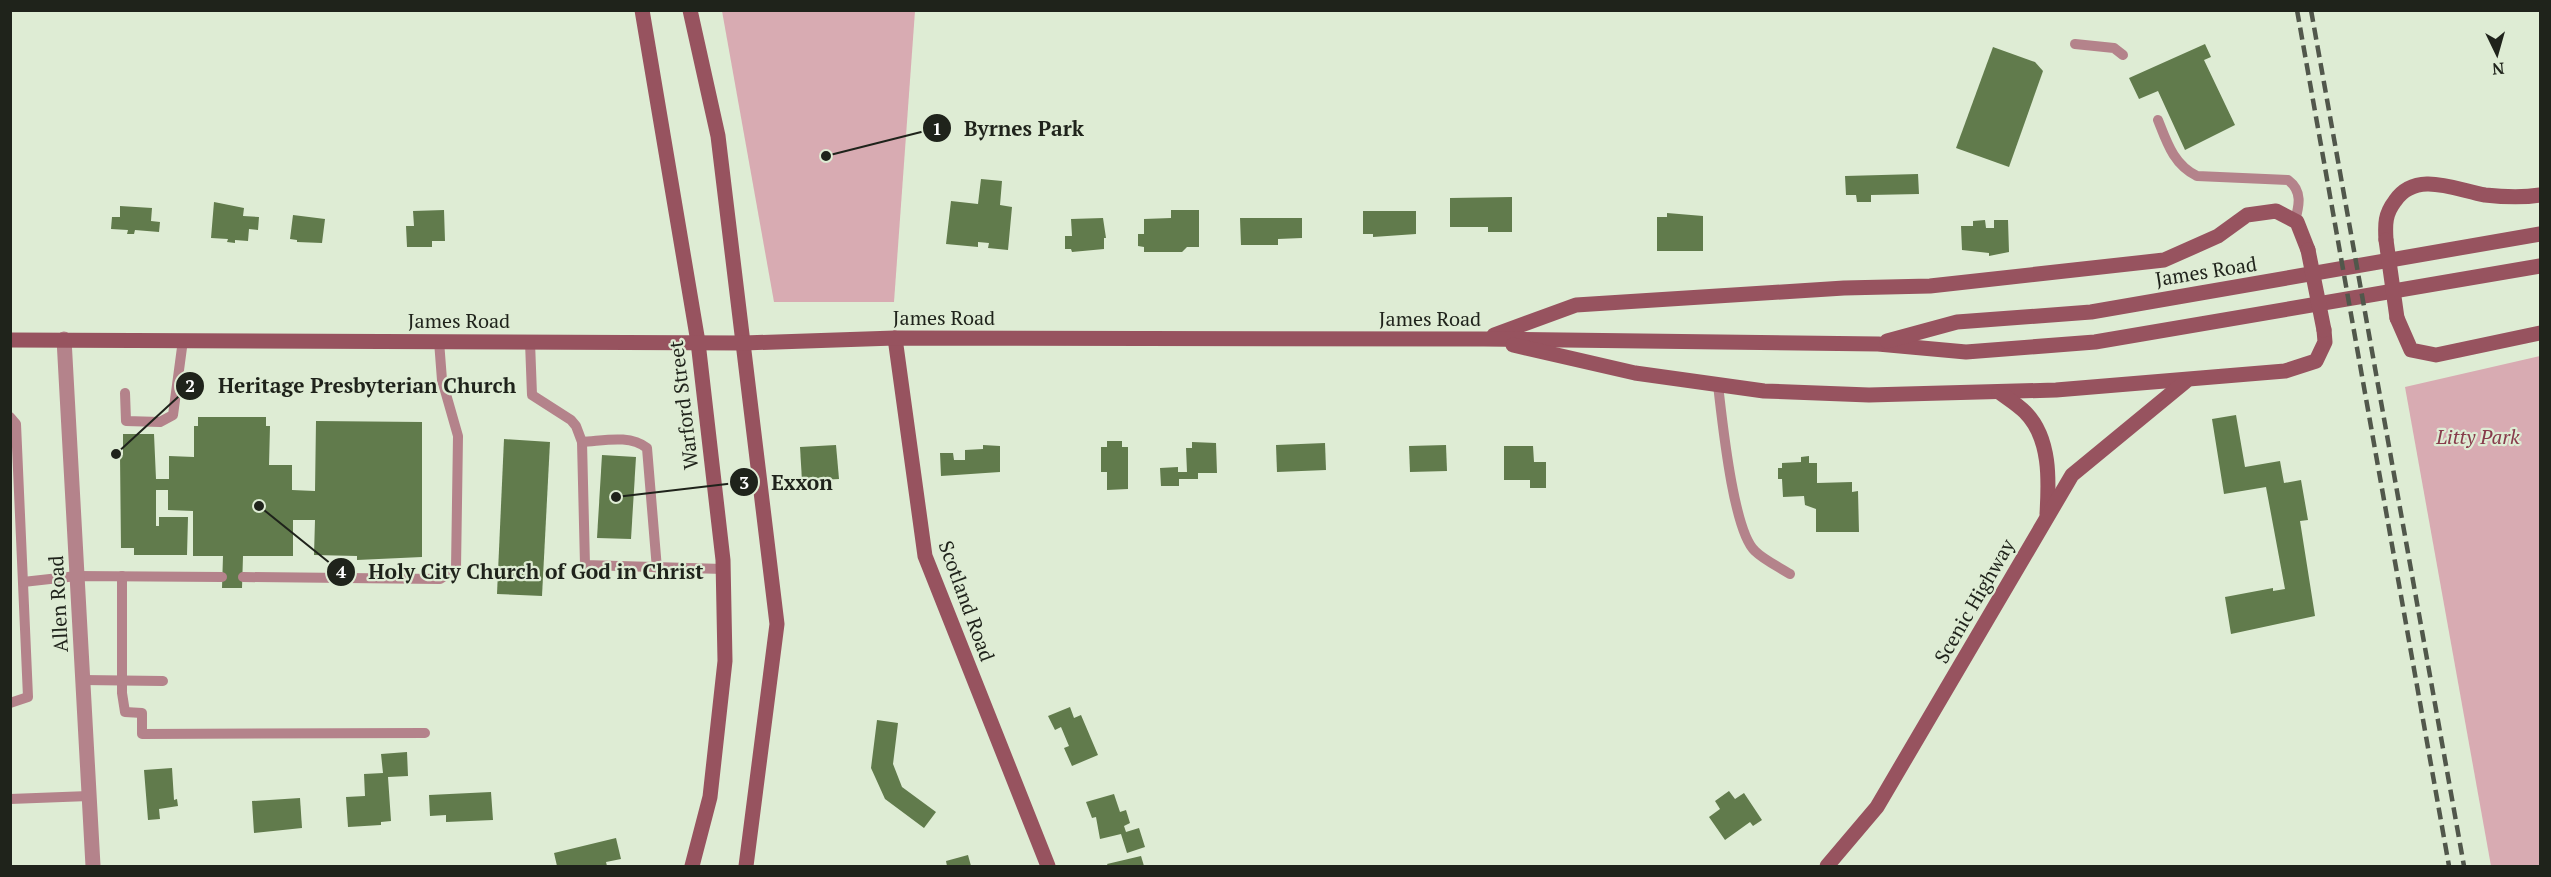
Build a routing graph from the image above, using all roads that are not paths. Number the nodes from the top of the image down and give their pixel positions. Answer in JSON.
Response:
{"nodes":[{"id":1,"x":642,"y":10,"type":"edge"},
{"id":2,"x":690,"y":10,"type":"edge"},
{"id":3,"x":2075,"y":44,"type":"dead end"},
{"id":4,"x":2123,"y":55,"type":"dead end"},
{"id":5,"x":2158,"y":120,"type":"dead end"},
{"id":6,"x":2541,"y":195,"type":"edge"},
{"id":7,"x":2295,"y":221,"type":"junction"},
{"id":8,"x":2541,"y":234,"type":"edge"},
{"id":9,"x":2541,"y":266,"type":"edge"},
{"id":10,"x":2541,"y":333,"type":"edge"},
{"id":11,"x":895,"y":338,"type":"junction"},
{"id":12,"x":64,"y":339,"type":"junction"},
{"id":13,"x":1484,"y":339,"type":"junction"},
{"id":14,"x":10,"y":340,"type":"edge"},
{"id":15,"x":183,"y":340,"type":"junction"},
{"id":16,"x":439,"y":341,"type":"junction"},
{"id":17,"x":530,"y":342,"type":"junction"},
{"id":18,"x":698,"y":342,"type":"junction"},
{"id":19,"x":744,"y":343,"type":"junction"},
{"id":20,"x":1878,"y":344,"type":"junction"},
{"id":21,"x":2185,"y":382,"type":"junction"},
{"id":22,"x":1718,"y":385,"type":"junction"},
{"id":23,"x":1999,"y":392,"type":"junction"},
{"id":24,"x":125,"y":393,"type":"dead end"},
{"id":25,"x":10,"y":417,"type":"edge"},
{"id":26,"x":582,"y":442,"type":"junction"},
{"id":27,"x":2047,"y":517,"type":"junction"},
{"id":28,"x":657,"y":568,"type":"junction"},
{"id":29,"x":723,"y":569,"type":"junction"},
{"id":30,"x":1790,"y":574,"type":"dead end"},
{"id":31,"x":77,"y":576,"type":"junction"},
{"id":32,"x":122,"y":576,"type":"junction"},
{"id":33,"x":222,"y":577,"type":"dead end"},
{"id":34,"x":243,"y":577,"type":"dead end"},
{"id":35,"x":23,"y":582,"type":"junction"},
{"id":36,"x":83,"y":680,"type":"junction"},
{"id":37,"x":122,"y":680,"type":"junction"},
{"id":38,"x":163,"y":681,"type":"dead end"},
{"id":39,"x":10,"y":703,"type":"edge"},
{"id":40,"x":424,"y":733,"type":"dead end"},
{"id":41,"x":89,"y":796,"type":"junction"},
{"id":42,"x":10,"y":799,"type":"edge"},
{"id":43,"x":93,"y":867,"type":"edge"},
{"id":44,"x":692,"y":867,"type":"edge"},
{"id":45,"x":746,"y":867,"type":"edge"},
{"id":46,"x":1048,"y":867,"type":"edge"},
{"id":47,"x":1827,"y":867,"type":"edge"}],
"edges":[{"from":1,"to":18,"type":"main road","name":"Warford Street"},
{"from":2,"to":19,"type":"main road"},
{"from":3,"to":4,"type":"lane"},
{"from":5,"to":7,"type":"lane"},
{"from":6,"to":10,"type":"main road","bridge":true},
{"from":7,"to":13,"type":"main road"},
{"from":7,"to":21,"type":"main road","bridge":true},
{"from":8,"to":20,"type":"main road","name":"James Road"},
{"from":9,"to":20,"type":"main road","name":"James Road"},
{"from":11,"to":13,"type":"main road","name":"James Road"},
{"from":11,"to":19,"type":"main road","name":"James Road"},
{"from":11,"to":46,"type":"main road","name":"Scotland Road"},
{"from":12,"to":14,"type":"main road","name":"James Road"},
{"from":12,"to":15,"type":"main road","name":"James Road"},
{"from":12,"to":31,"type":"street","name":"Allen Road"},
{"from":13,"to":20,"type":"main road","name":"James Road"},
{"from":13,"to":22,"type":"main road"},
{"from":15,"to":16,"type":"main road","name":"James Road"},
{"from":15,"to":24,"type":"lane"},
{"from":16,"to":17,"type":"main road","name":"James Road"},
{"from":16,"to":34,"type":"lane"},
{"from":17,"to":18,"type":"main road","name":"James Road"},
{"from":17,"to":26,"type":"lane"},
{"from":18,"to":19,"type":"main road","name":"James Road"},
{"from":18,"to":29,"type":"main road","name":"Warford Street"},
{"from":19,"to":45,"type":"main road"},
{"from":21,"to":23,"type":"main road"},
{"from":21,"to":27,"type":"main road","name":"Scenic Highway"},
{"from":22,"to":23,"type":"main road"},
{"from":22,"to":30,"type":"lane"},
{"from":23,"to":27,"type":"main road"},
{"from":25,"to":35,"type":"lane"},
{"from":26,"to":28,"type":"lane"},
{"from":26,"to":28,"type":"lane"},
{"from":27,"to":47,"type":"main road","name":"Scenic Highway"},
{"from":28,"to":29,"type":"lane"},
{"from":29,"to":44,"type":"main road","name":"Warford Street"},
{"from":31,"to":32,"type":"lane"},
{"from":31,"to":35,"type":"lane"},
{"from":31,"to":36,"type":"street","name":"Allen Road"},
{"from":32,"to":33,"type":"lane"},
{"from":32,"to":37,"type":"lane"},
{"from":35,"to":39,"type":"lane"},
{"from":36,"to":37,"type":"lane"},
{"from":36,"to":41,"type":"street","name":"Allen Road"},
{"from":37,"to":38,"type":"lane"},
{"from":37,"to":40,"type":"lane"},
{"from":41,"to":42,"type":"lane"},
{"from":41,"to":43,"type":"street","name":"Allen Road"}]}
